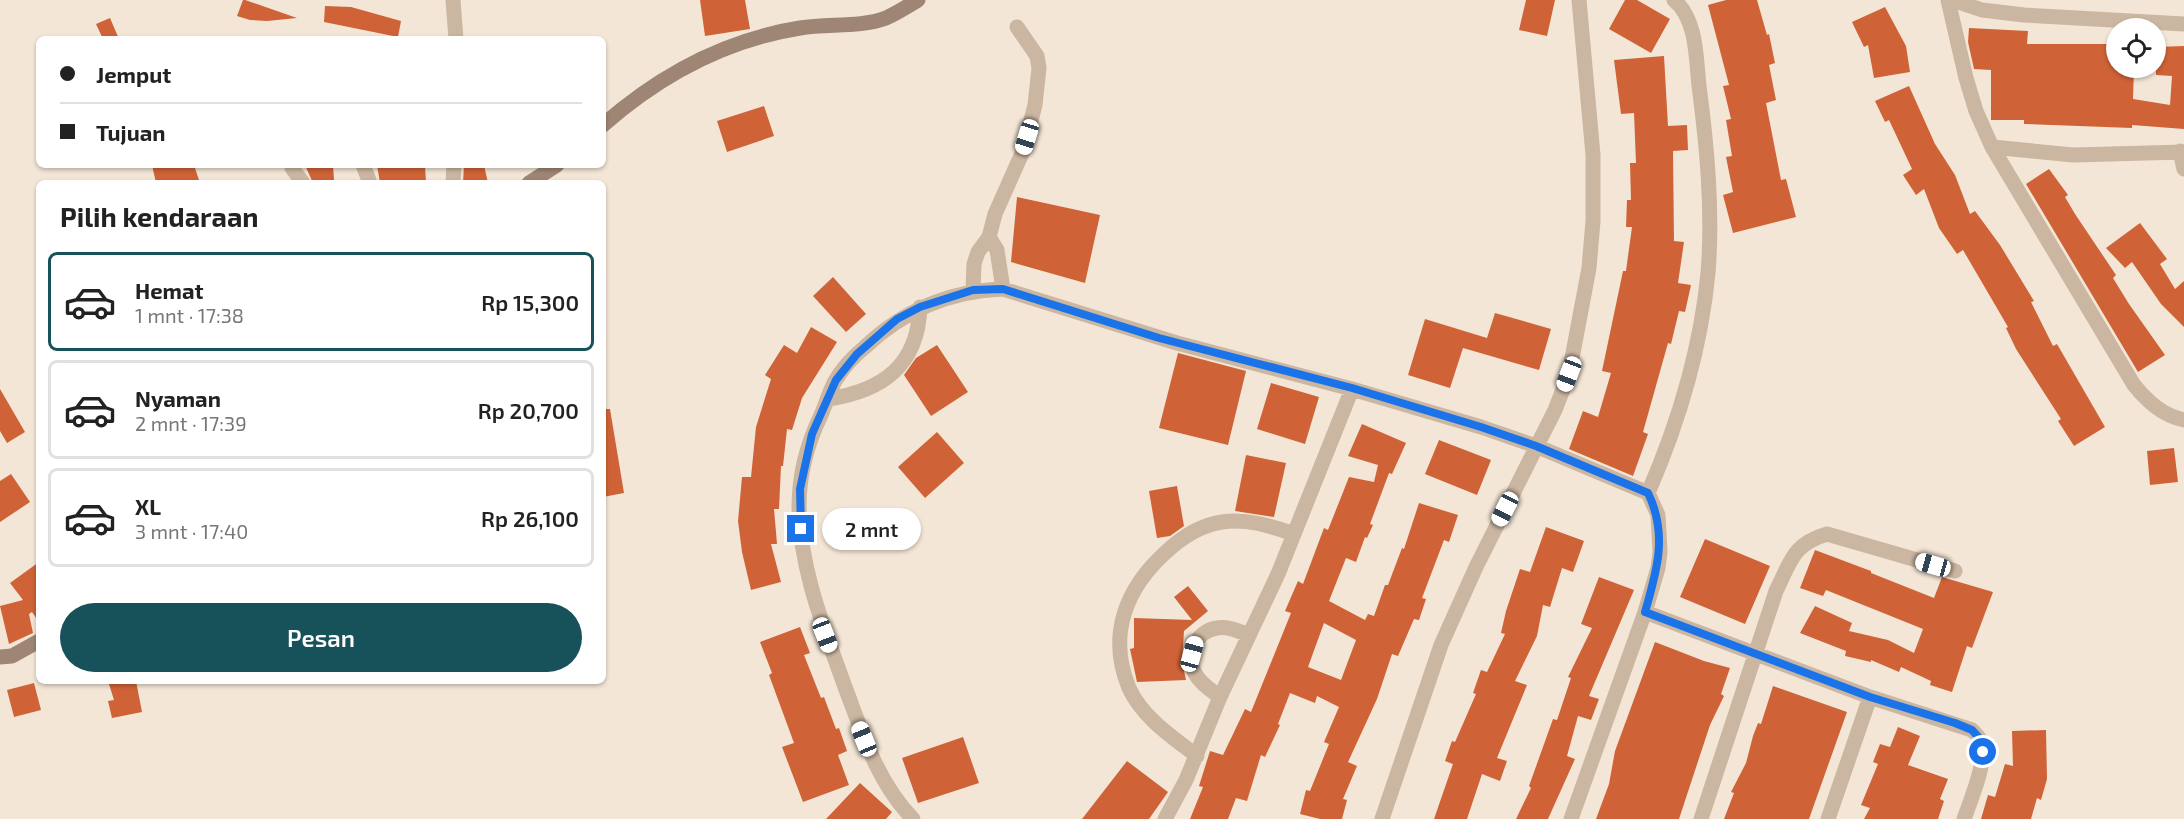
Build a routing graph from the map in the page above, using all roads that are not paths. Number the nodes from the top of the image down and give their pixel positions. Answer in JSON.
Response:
{"nodes":[{"id":1,"x":453,"y":0,"type":"edge"},
{"id":2,"x":918,"y":0,"type":"edge"},
{"id":3,"x":1579,"y":0,"type":"edge"},
{"id":4,"x":1674,"y":0,"type":"edge"},
{"id":5,"x":1950,"y":0,"type":"edge"},
{"id":6,"x":2184,"y":24,"type":"edge"},
{"id":7,"x":1017,"y":27,"type":"dead end"},
{"id":8,"x":456,"y":36,"type":"edge"},
{"id":9,"x":606,"y":122,"type":"edge"},
{"id":10,"x":1992,"y":147,"type":"junction"},
{"id":11,"x":2182,"y":152,"type":"edge"},
{"id":12,"x":292,"y":168,"type":"dead end"},
{"id":13,"x":552,"y":168,"type":"edge"},
{"id":14,"x":2184,"y":169,"type":"edge"},
{"id":15,"x":301,"y":180,"type":"edge"},
{"id":16,"x":534,"y":180,"type":"edge"},
{"id":17,"x":989,"y":237,"type":"junction"},
{"id":18,"x":1003,"y":289,"type":"junction"},
{"id":19,"x":973,"y":290,"type":"junction"},
{"id":20,"x":920,"y":307,"type":"junction"},
{"id":21,"x":1352,"y":388,"type":"junction"},
{"id":22,"x":828,"y":399,"type":"junction"},
{"id":23,"x":2184,"y":420,"type":"edge"},
{"id":24,"x":1536,"y":446,"type":"junction"},
{"id":25,"x":1648,"y":493,"type":"junction"},
{"id":26,"x":1294,"y":534,"type":"junction"},
{"id":27,"x":1954,"y":571,"type":"dead end"},
{"id":28,"x":1645,"y":612,"type":"junction"},
{"id":29,"x":1249,"y":635,"type":"junction"},
{"id":30,"x":36,"y":643,"type":"edge"},
{"id":31,"x":1756,"y":653,"type":"junction"},
{"id":32,"x":0,"y":657,"type":"edge"},
{"id":33,"x":1220,"y":697,"type":"junction"},
{"id":34,"x":1870,"y":697,"type":"junction"},
{"id":35,"x":1197,"y":756,"type":"junction"},
{"id":36,"x":913,"y":819,"type":"edge"},
{"id":37,"x":1165,"y":819,"type":"edge"},
{"id":38,"x":1382,"y":819,"type":"edge"},
{"id":39,"x":1571,"y":819,"type":"edge"},
{"id":40,"x":1701,"y":819,"type":"edge"},
{"id":41,"x":1828,"y":819,"type":"edge"},
{"id":42,"x":1964,"y":819,"type":"edge"}],
"edges":[{"from":1,"to":8,"type":"street"},
{"from":2,"to":9,"type":"main road"},
{"from":3,"to":24,"type":"street"},
{"from":4,"to":25,"type":"street"},
{"from":5,"to":6,"type":"street"},
{"from":5,"to":10,"type":"street"},
{"from":7,"to":17,"type":"street"},
{"from":10,"to":11,"type":"street"},
{"from":10,"to":23,"type":"street"},
{"from":11,"to":14,"type":"street"},
{"from":12,"to":15,"type":"street"},
{"from":13,"to":16,"type":"main road"},
{"from":17,"to":18,"type":"street"},
{"from":17,"to":19,"type":"street"},
{"from":18,"to":19,"type":"street"},
{"from":18,"to":21,"type":"street"},
{"from":19,"to":20,"type":"street"},
{"from":20,"to":22,"type":"street"},
{"from":20,"to":22,"type":"street"},
{"from":21,"to":24,"type":"street"},
{"from":21,"to":26,"type":"street"},
{"from":22,"to":36,"type":"street"},
{"from":24,"to":25,"type":"street"},
{"from":24,"to":38,"type":"street"},
{"from":25,"to":28,"type":"street"},
{"from":26,"to":29,"type":"street"},
{"from":26,"to":35,"type":"street"},
{"from":27,"to":31,"type":"street"},
{"from":28,"to":31,"type":"street"},
{"from":28,"to":39,"type":"street"},
{"from":29,"to":33,"type":"street"},
{"from":29,"to":33,"type":"street"},
{"from":30,"to":32,"type":"main road"},
{"from":31,"to":34,"type":"street"},
{"from":31,"to":40,"type":"street"},
{"from":33,"to":35,"type":"street"},
{"from":34,"to":41,"type":"street"},
{"from":34,"to":42,"type":"street"},
{"from":35,"to":37,"type":"street"}]}
